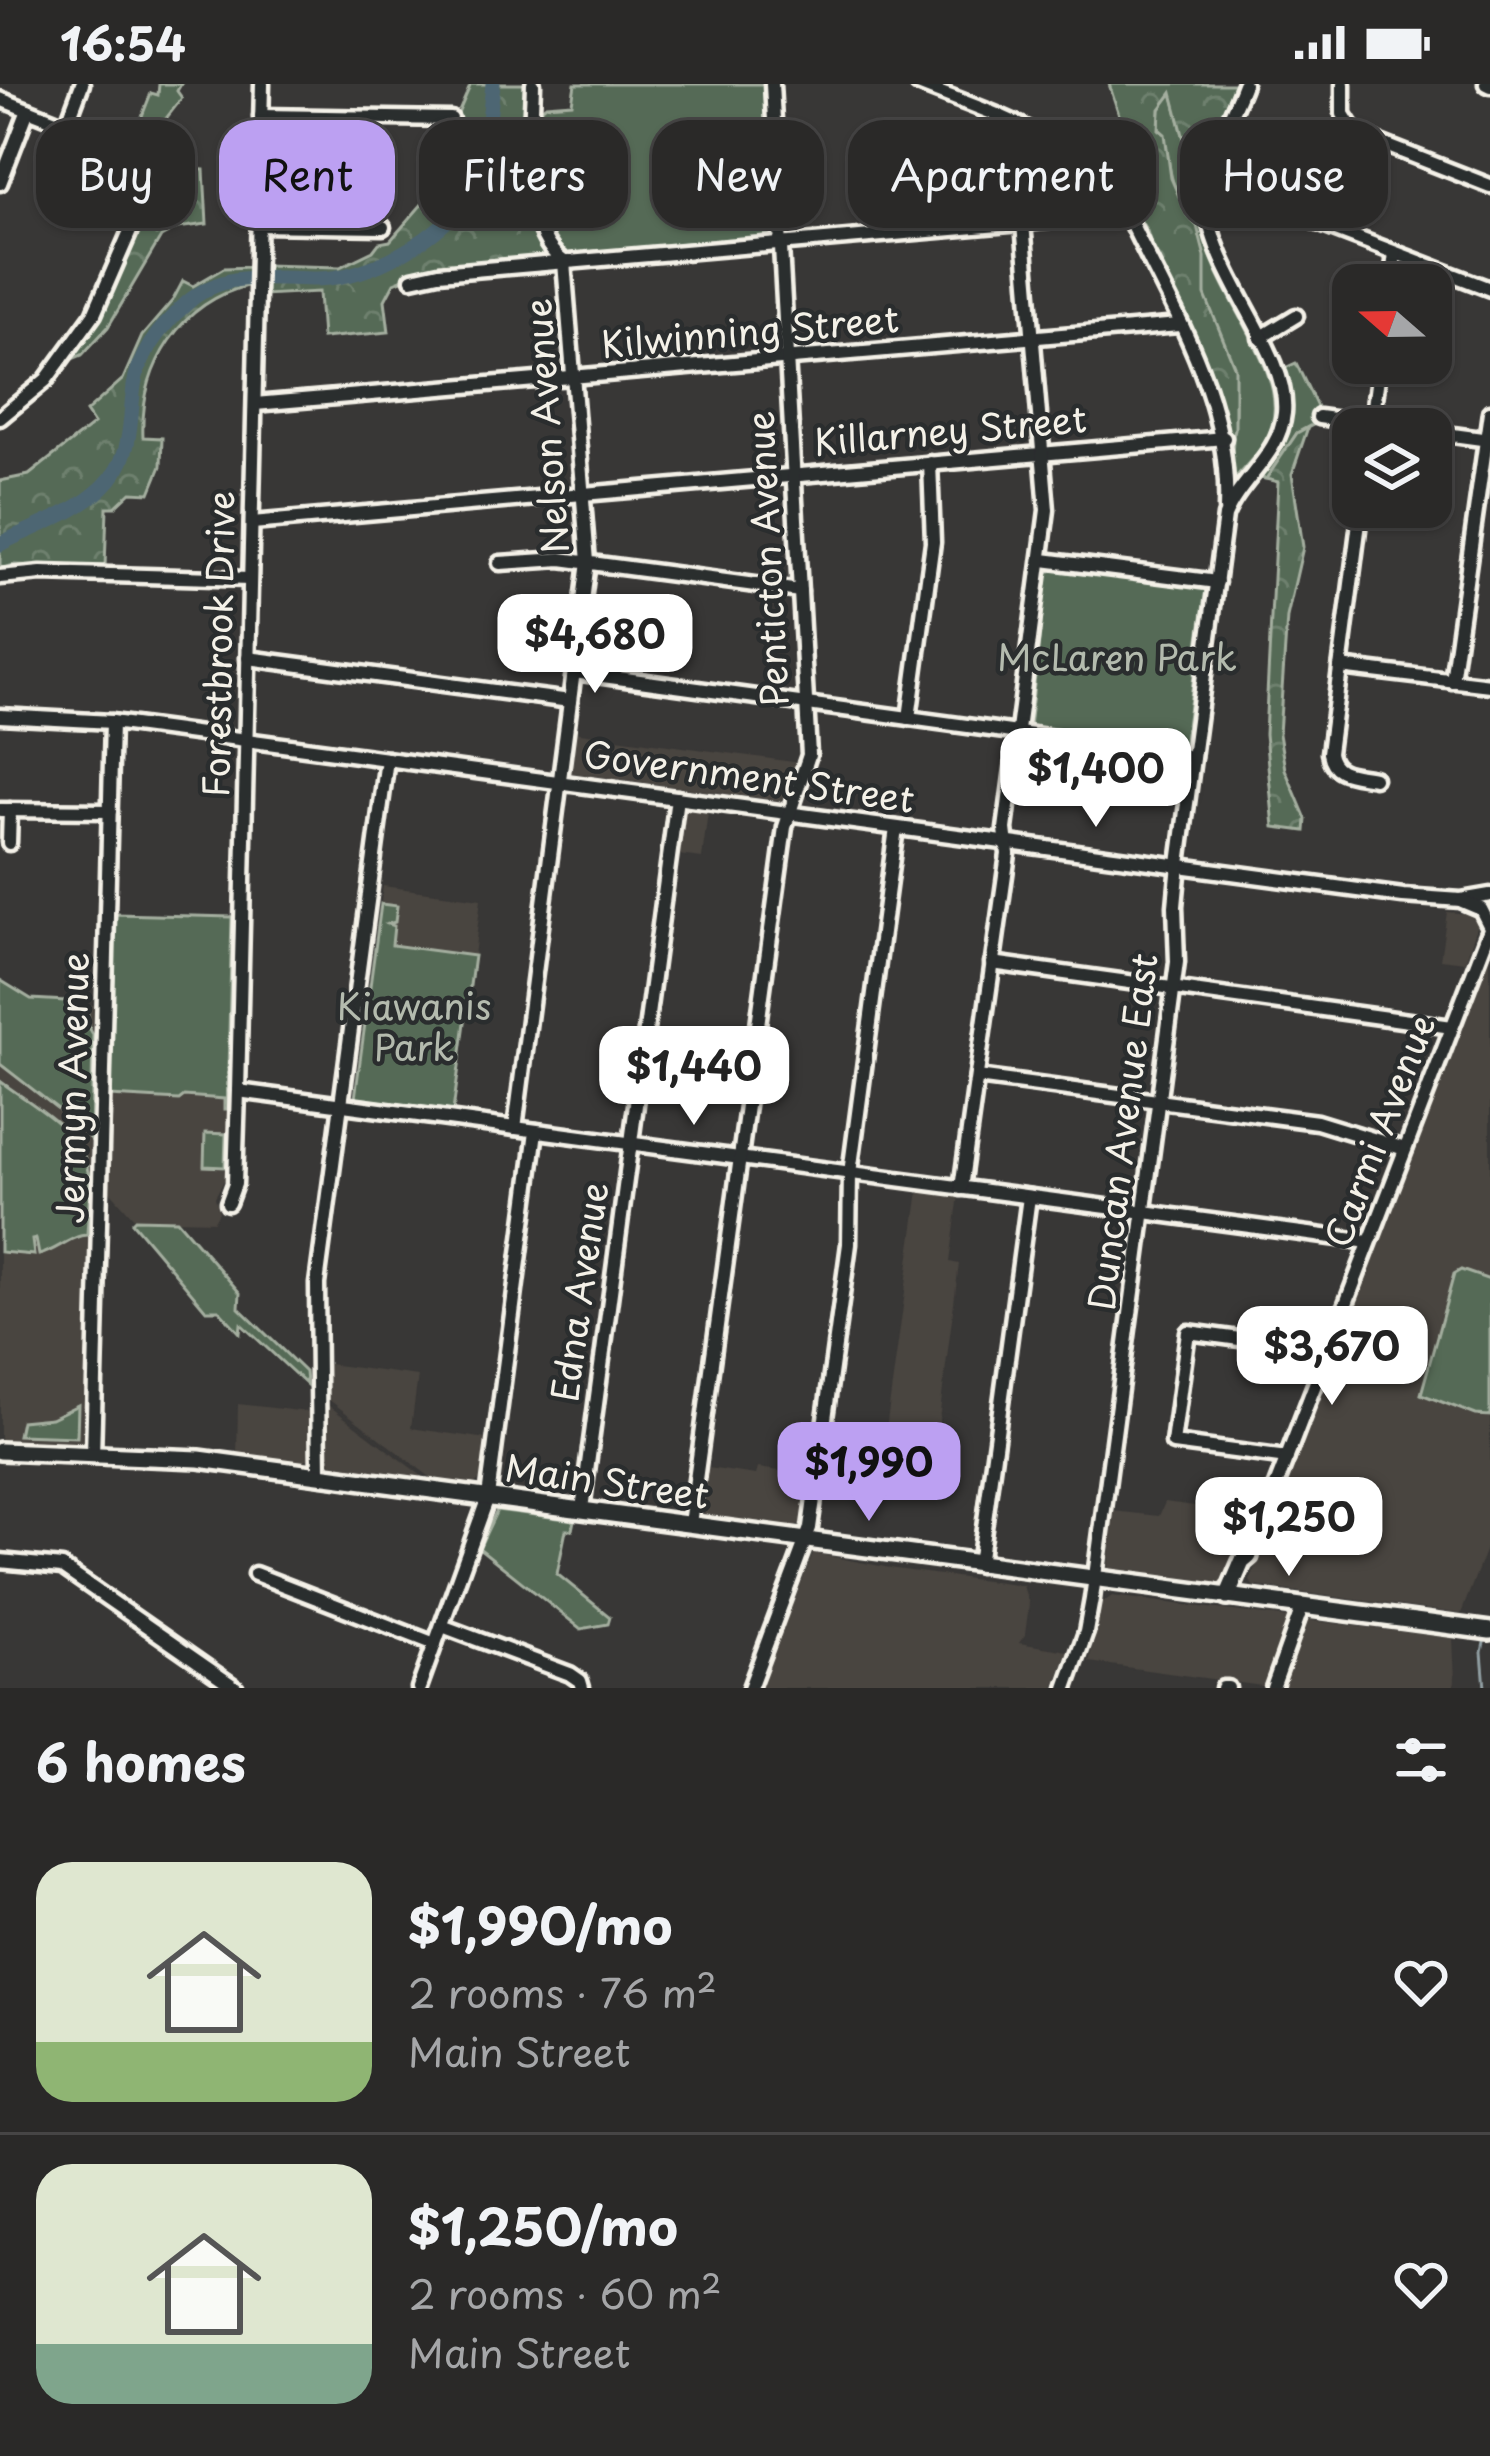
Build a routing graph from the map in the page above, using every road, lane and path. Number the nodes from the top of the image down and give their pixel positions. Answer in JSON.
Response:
{"nodes":[{"id":1,"x":82,"y":84,"type":"edge"},
{"id":2,"x":262,"y":84,"type":"edge"},
{"id":3,"x":533,"y":84,"type":"edge"},
{"id":4,"x":772,"y":84,"type":"edge"},
{"id":5,"x":918,"y":84,"type":"edge"},
{"id":6,"x":1244,"y":84,"type":"edge"},
{"id":7,"x":1342,"y":84,"type":"edge"},
{"id":8,"x":0,"y":99,"type":"edge"},
{"id":9,"x":28,"y":110,"type":"junction"},
{"id":10,"x":261,"y":116,"type":"junction"},
{"id":11,"x":451,"y":119,"type":"dead end"},
{"id":12,"x":56,"y":120,"type":"edge"},
{"id":13,"x":68,"y":120,"type":"edge"},
{"id":14,"x":261,"y":120,"type":"edge"},
{"id":15,"x":1009,"y":120,"type":"edge"},
{"id":16,"x":1231,"y":120,"type":"edge"},
{"id":17,"x":0,"y":183,"type":"edge"},
{"id":18,"x":1490,"y":186,"type":"edge"},
{"id":19,"x":134,"y":228,"type":"edge"},
{"id":20,"x":259,"y":228,"type":"edge"},
{"id":21,"x":954,"y":228,"type":"edge"},
{"id":22,"x":1024,"y":228,"type":"edge"},
{"id":23,"x":1134,"y":228,"type":"edge"},
{"id":24,"x":1213,"y":228,"type":"edge"},
{"id":25,"x":1328,"y":228,"type":"edge"},
{"id":26,"x":781,"y":243,"type":"junction"},
{"id":27,"x":1395,"y":254,"type":"junction"},
{"id":28,"x":564,"y":262,"type":"junction"},
{"id":29,"x":1394,"y":264,"type":"edge"},
{"id":30,"x":412,"y":279,"type":"dead end"},
{"id":31,"x":1490,"y":289,"type":"edge"},
{"id":32,"x":1296,"y":316,"type":"dead end"},
{"id":33,"x":1179,"y":325,"type":"junction"},
{"id":34,"x":1034,"y":338,"type":"junction"},
{"id":35,"x":1260,"y":338,"type":"junction"},
{"id":36,"x":787,"y":359,"type":"junction"},
{"id":37,"x":573,"y":377,"type":"junction"},
{"id":38,"x":254,"y":404,"type":"junction"},
{"id":39,"x":1490,"y":412,"type":"edge"},
{"id":40,"x":1319,"y":417,"type":"dead end"},
{"id":41,"x":0,"y":418,"type":"edge"},
{"id":42,"x":1332,"y":420,"type":"edge"},
{"id":43,"x":1452,"y":435,"type":"edge"},
{"id":44,"x":1224,"y":438,"type":"junction"},
{"id":45,"x":1488,"y":440,"type":"edge"},
{"id":46,"x":1043,"y":452,"type":"junction"},
{"id":47,"x":930,"y":463,"type":"junction"},
{"id":48,"x":793,"y":474,"type":"junction"},
{"id":49,"x":583,"y":493,"type":"junction"},
{"id":50,"x":1226,"y":516,"type":"junction"},
{"id":51,"x":252,"y":523,"type":"junction"},
{"id":52,"x":1358,"y":528,"type":"edge"},
{"id":53,"x":1471,"y":546,"type":"junction"},
{"id":54,"x":1490,"y":548,"type":"edge"},
{"id":55,"x":1043,"y":560,"type":"junction"},
{"id":56,"x":588,"y":562,"type":"junction"},
{"id":57,"x":500,"y":563,"type":"dead end"},
{"id":58,"x":0,"y":577,"type":"edge"},
{"id":59,"x":250,"y":579,"type":"junction"},
{"id":60,"x":1216,"y":582,"type":"junction"},
{"id":61,"x":800,"y":591,"type":"junction"},
{"id":62,"x":248,"y":658,"type":"junction"},
{"id":63,"x":1340,"y":667,"type":"junction"},
{"id":64,"x":574,"y":673,"type":"junction"},
{"id":65,"x":1452,"y":681,"type":"junction"},
{"id":66,"x":1490,"y":686,"type":"edge"},
{"id":67,"x":570,"y":701,"type":"junction"},
{"id":68,"x":806,"y":704,"type":"junction"},
{"id":69,"x":0,"y":716,"type":"edge"},
{"id":70,"x":909,"y":718,"type":"junction"},
{"id":71,"x":112,"y":722,"type":"junction"},
{"id":72,"x":1019,"y":734,"type":"junction"},
{"id":73,"x":247,"y":740,"type":"junction"},
{"id":74,"x":1192,"y":757,"type":"junction"},
{"id":75,"x":387,"y":759,"type":"junction"},
{"id":76,"x":1374,"y":778,"type":"dead end"},
{"id":77,"x":560,"y":782,"type":"junction"},
{"id":78,"x":677,"y":798,"type":"junction"},
{"id":79,"x":5,"y":810,"type":"edge"},
{"id":80,"x":110,"y":811,"type":"junction"},
{"id":81,"x":790,"y":813,"type":"junction"},
{"id":82,"x":896,"y":828,"type":"junction"},
{"id":83,"x":1007,"y":843,"type":"junction"},
{"id":84,"x":9,"y":844,"type":"dead end"},
{"id":85,"x":1179,"y":864,"type":"junction"},
{"id":86,"x":1490,"y":895,"type":"edge"},
{"id":87,"x":1461,"y":900,"type":"junction"},
{"id":88,"x":1490,"y":928,"type":"edge"},
{"id":89,"x":992,"y":963,"type":"junction"},
{"id":90,"x":1174,"y":986,"type":"junction"},
{"id":91,"x":1452,"y":1028,"type":"junction"},
{"id":92,"x":976,"y":1077,"type":"junction"},
{"id":93,"x":238,"y":1091,"type":"junction"},
{"id":94,"x":1158,"y":1101,"type":"junction"},
{"id":95,"x":341,"y":1106,"type":"junction"},
{"id":96,"x":515,"y":1128,"type":"junction"},
{"id":97,"x":536,"y":1131,"type":"junction"},
{"id":98,"x":630,"y":1144,"type":"junction"},
{"id":99,"x":1406,"y":1149,"type":"junction"},
{"id":100,"x":740,"y":1158,"type":"junction"},
{"id":101,"x":850,"y":1173,"type":"junction"},
{"id":102,"x":961,"y":1188,"type":"junction"},
{"id":103,"x":1029,"y":1197,"type":"junction"},
{"id":104,"x":228,"y":1203,"type":"dead end"},
{"id":105,"x":1144,"y":1213,"type":"junction"},
{"id":106,"x":1369,"y":1242,"type":"junction"},
{"id":107,"x":1328,"y":1351,"type":"junction"},
{"id":108,"x":0,"y":1451,"type":"edge"},
{"id":109,"x":34,"y":1454,"type":"junction"},
{"id":110,"x":93,"y":1456,"type":"junction"},
{"id":111,"x":1287,"y":1458,"type":"junction"},
{"id":112,"x":0,"y":1462,"type":"edge"},
{"id":113,"x":319,"y":1474,"type":"junction"},
{"id":114,"x":488,"y":1497,"type":"junction"},
{"id":115,"x":582,"y":1509,"type":"junction"},
{"id":116,"x":691,"y":1524,"type":"junction"},
{"id":117,"x":806,"y":1540,"type":"junction"},
{"id":118,"x":1250,"y":1556,"type":"joint"},
{"id":119,"x":0,"y":1561,"type":"edge"},
{"id":120,"x":979,"y":1565,"type":"junction"},
{"id":121,"x":255,"y":1574,"type":"dead end"},
{"id":122,"x":1094,"y":1581,"type":"junction"},
{"id":123,"x":1232,"y":1598,"type":"junction"},
{"id":124,"x":1302,"y":1606,"type":"junction"},
{"id":125,"x":442,"y":1626,"type":"junction"},
{"id":126,"x":1483,"y":1630,"type":"edge"},
{"id":127,"x":435,"y":1644,"type":"junction"},
{"id":128,"x":581,"y":1684,"type":"edge"},
{"id":129,"x":236,"y":1688,"type":"edge"},
{"id":130,"x":419,"y":1688,"type":"edge"},
{"id":131,"x":750,"y":1688,"type":"edge"},
{"id":132,"x":1066,"y":1688,"type":"edge"},
{"id":133,"x":1273,"y":1688,"type":"edge"}],
"edges":[{"from":1,"to":13,"type":"street"},
{"from":2,"to":10,"type":"street","name":"Forestbrook Drive"},
{"from":3,"to":28,"type":"street","name":"Nelson Avenue"},
{"from":4,"to":26,"type":"street","name":"Penticton Avenue"},
{"from":5,"to":15,"type":"street"},
{"from":6,"to":16,"type":"street","name":"Duncan Avenue East"},
{"from":7,"to":18,"type":"street"},
{"from":8,"to":9,"type":"street"},
{"from":9,"to":12,"type":"street"},
{"from":9,"to":17,"type":"street"},
{"from":10,"to":11,"type":"street"},
{"from":10,"to":14,"type":"street","name":"Forestbrook Drive"},
{"from":19,"to":41,"type":"street"},
{"from":20,"to":38,"type":"street","name":"Forestbrook Drive"},
{"from":21,"to":26,"type":"street"},
{"from":22,"to":34,"type":"street"},
{"from":23,"to":33,"type":"street"},
{"from":24,"to":35,"type":"street","name":"Duncan Avenue East"},
{"from":25,"to":27,"type":"street"},
{"from":26,"to":28,"type":"street"},
{"from":26,"to":36,"type":"street","name":"Penticton Avenue"},
{"from":27,"to":29,"type":"street"},
{"from":27,"to":31,"type":"street"},
{"from":28,"to":30,"type":"street"},
{"from":28,"to":37,"type":"street","name":"Nelson Avenue"},
{"from":32,"to":35,"type":"street"},
{"from":33,"to":34,"type":"street","name":"Kilwinning Street"},
{"from":33,"to":44,"type":"street"},
{"from":34,"to":36,"type":"street","name":"Kilwinning Street"},
{"from":34,"to":46,"type":"street"},
{"from":35,"to":50,"type":"street","name":"Duncan Avenue East"},
{"from":36,"to":37,"type":"street","name":"Kilwinning Street"},
{"from":36,"to":48,"type":"street","name":"Penticton Avenue"},
{"from":37,"to":38,"type":"street","name":"Kilwinning Street"},
{"from":37,"to":49,"type":"street","name":"Nelson Avenue"},
{"from":38,"to":51,"type":"street","name":"Forestbrook Drive"},
{"from":39,"to":45,"type":"street"},
{"from":40,"to":42,"type":"street"},
{"from":43,"to":45,"type":"street"},
{"from":44,"to":46,"type":"street","name":"Killarney Street"},
{"from":44,"to":50,"type":"street"},
{"from":45,"to":53,"type":"street"},
{"from":46,"to":47,"type":"street","name":"Killarney Street"},
{"from":46,"to":55,"type":"street"},
{"from":47,"to":48,"type":"street","name":"Killarney Street"},
{"from":47,"to":70,"type":"street"},
{"from":48,"to":49,"type":"street","name":"Killarney Street"},
{"from":48,"to":61,"type":"street","name":"Penticton Avenue"},
{"from":49,"to":51,"type":"street","name":"Killarney Street"},
{"from":49,"to":56,"type":"street","name":"Nelson Avenue"},
{"from":50,"to":60,"type":"street","name":"Duncan Avenue East"},
{"from":51,"to":59,"type":"street","name":"Forestbrook Drive"},
{"from":52,"to":63,"type":"street"},
{"from":53,"to":54,"type":"street"},
{"from":53,"to":65,"type":"street"},
{"from":55,"to":60,"type":"street"},
{"from":55,"to":72,"type":"street"},
{"from":56,"to":57,"type":"street"},
{"from":56,"to":61,"type":"street"},
{"from":56,"to":64,"type":"street","name":"Nelson Avenue"},
{"from":58,"to":59,"type":"street"},
{"from":59,"to":62,"type":"street","name":"Forestbrook Drive"},
{"from":60,"to":74,"type":"street","name":"Duncan Avenue East"},
{"from":61,"to":68,"type":"street","name":"Penticton Avenue"},
{"from":62,"to":67,"type":"street"},
{"from":62,"to":73,"type":"street","name":"Forestbrook Drive"},
{"from":63,"to":65,"type":"street"},
{"from":63,"to":76,"type":"street"},
{"from":64,"to":67,"type":"street","name":"Nelson Avenue"},
{"from":64,"to":68,"type":"street"},
{"from":65,"to":66,"type":"street"},
{"from":67,"to":77,"type":"street","name":"Nelson Avenue"},
{"from":68,"to":70,"type":"street"},
{"from":68,"to":81,"type":"street","name":"Penticton Avenue"},
{"from":69,"to":71,"type":"street","name":"Government Street"},
{"from":70,"to":72,"type":"street"},
{"from":71,"to":73,"type":"street","name":"Government Street"},
{"from":71,"to":80,"type":"street","name":"Jermyn Avenue"},
{"from":72,"to":74,"type":"street"},
{"from":72,"to":83,"type":"street"},
{"from":73,"to":75,"type":"street","name":"Government Street"},
{"from":73,"to":93,"type":"street","name":"Forestbrook Drive"},
{"from":74,"to":85,"type":"street","name":"Duncan Avenue East"},
{"from":75,"to":77,"type":"street","name":"Government Street"},
{"from":75,"to":95,"type":"street"},
{"from":77,"to":78,"type":"street","name":"Government Street"},
{"from":77,"to":96,"type":"street","name":"Nelson Avenue"},
{"from":78,"to":81,"type":"street","name":"Government Street"},
{"from":78,"to":98,"type":"street","name":"Edna Avenue"},
{"from":79,"to":80,"type":"street"},
{"from":79,"to":84,"type":"street"},
{"from":80,"to":110,"type":"street","name":"Jermyn Avenue"},
{"from":81,"to":82,"type":"street","name":"Government Street"},
{"from":81,"to":100,"type":"street","name":"Penticton Avenue"},
{"from":82,"to":83,"type":"street","name":"Government Street"},
{"from":82,"to":101,"type":"street"},
{"from":83,"to":85,"type":"street","name":"Government Street"},
{"from":83,"to":89,"type":"street"},
{"from":85,"to":87,"type":"street","name":"Government Street"},
{"from":85,"to":90,"type":"street","name":"Duncan Avenue East"},
{"from":86,"to":87,"type":"street","name":"Government Street"},
{"from":87,"to":88,"type":"street"},
{"from":88,"to":91,"type":"street","name":"Carmi Avenue"},
{"from":89,"to":90,"type":"street"},
{"from":89,"to":92,"type":"street"},
{"from":90,"to":91,"type":"street"},
{"from":90,"to":94,"type":"street","name":"Duncan Avenue East"},
{"from":91,"to":99,"type":"street","name":"Carmi Avenue"},
{"from":92,"to":94,"type":"street"},
{"from":92,"to":102,"type":"street"},
{"from":93,"to":95,"type":"street"},
{"from":93,"to":104,"type":"street","name":"Forestbrook Drive"},
{"from":94,"to":99,"type":"street"},
{"from":94,"to":105,"type":"street","name":"Duncan Avenue East"},
{"from":95,"to":96,"type":"street"},
{"from":95,"to":113,"type":"street"},
{"from":96,"to":97,"type":"street"},
{"from":97,"to":98,"type":"street"},
{"from":97,"to":114,"type":"street"},
{"from":98,"to":100,"type":"street"},
{"from":98,"to":115,"type":"street","name":"Edna Avenue"},
{"from":99,"to":106,"type":"street","name":"Carmi Avenue"},
{"from":100,"to":101,"type":"street"},
{"from":100,"to":116,"type":"street","name":"Penticton Avenue"},
{"from":101,"to":102,"type":"street"},
{"from":101,"to":117,"type":"street"},
{"from":102,"to":103,"type":"street"},
{"from":103,"to":105,"type":"street"},
{"from":103,"to":120,"type":"street"},
{"from":105,"to":106,"type":"street"},
{"from":105,"to":122,"type":"street","name":"Duncan Avenue East"},
{"from":106,"to":107,"type":"street","name":"Carmi Avenue"},
{"from":107,"to":111,"type":"street","name":"Carmi Avenue"},
{"from":107,"to":111,"type":"street"},
{"from":108,"to":109,"type":"main road","name":"Main Street"},
{"from":109,"to":110,"type":"main road","name":"Main Street"},
{"from":109,"to":112,"type":"main road"},
{"from":110,"to":113,"type":"main road","name":"Main Street"},
{"from":111,"to":118,"type":"street","name":"Carmi Avenue"},
{"from":113,"to":114,"type":"main road","name":"Main Street"},
{"from":114,"to":115,"type":"main road","name":"Main Street"},
{"from":114,"to":125,"type":"street"},
{"from":115,"to":116,"type":"main road","name":"Main Street"},
{"from":116,"to":117,"type":"main road","name":"Main Street"},
{"from":117,"to":120,"type":"main road","name":"Main Street"},
{"from":117,"to":131,"type":"street"},
{"from":118,"to":123,"type":"main road"},
{"from":119,"to":129,"type":"street"},
{"from":120,"to":122,"type":"main road","name":"Main Street"},
{"from":121,"to":127,"type":"street"},
{"from":122,"to":123,"type":"main road","name":"Main Street"},
{"from":122,"to":132,"type":"street","name":"Duncan Avenue East"},
{"from":123,"to":124,"type":"main road","name":"Main Street"},
{"from":124,"to":126,"type":"main road","name":"Main Street"},
{"from":124,"to":133,"type":"street"},
{"from":125,"to":127,"type":"street"},
{"from":125,"to":128,"type":"street"},
{"from":127,"to":130,"type":"street"}]}
